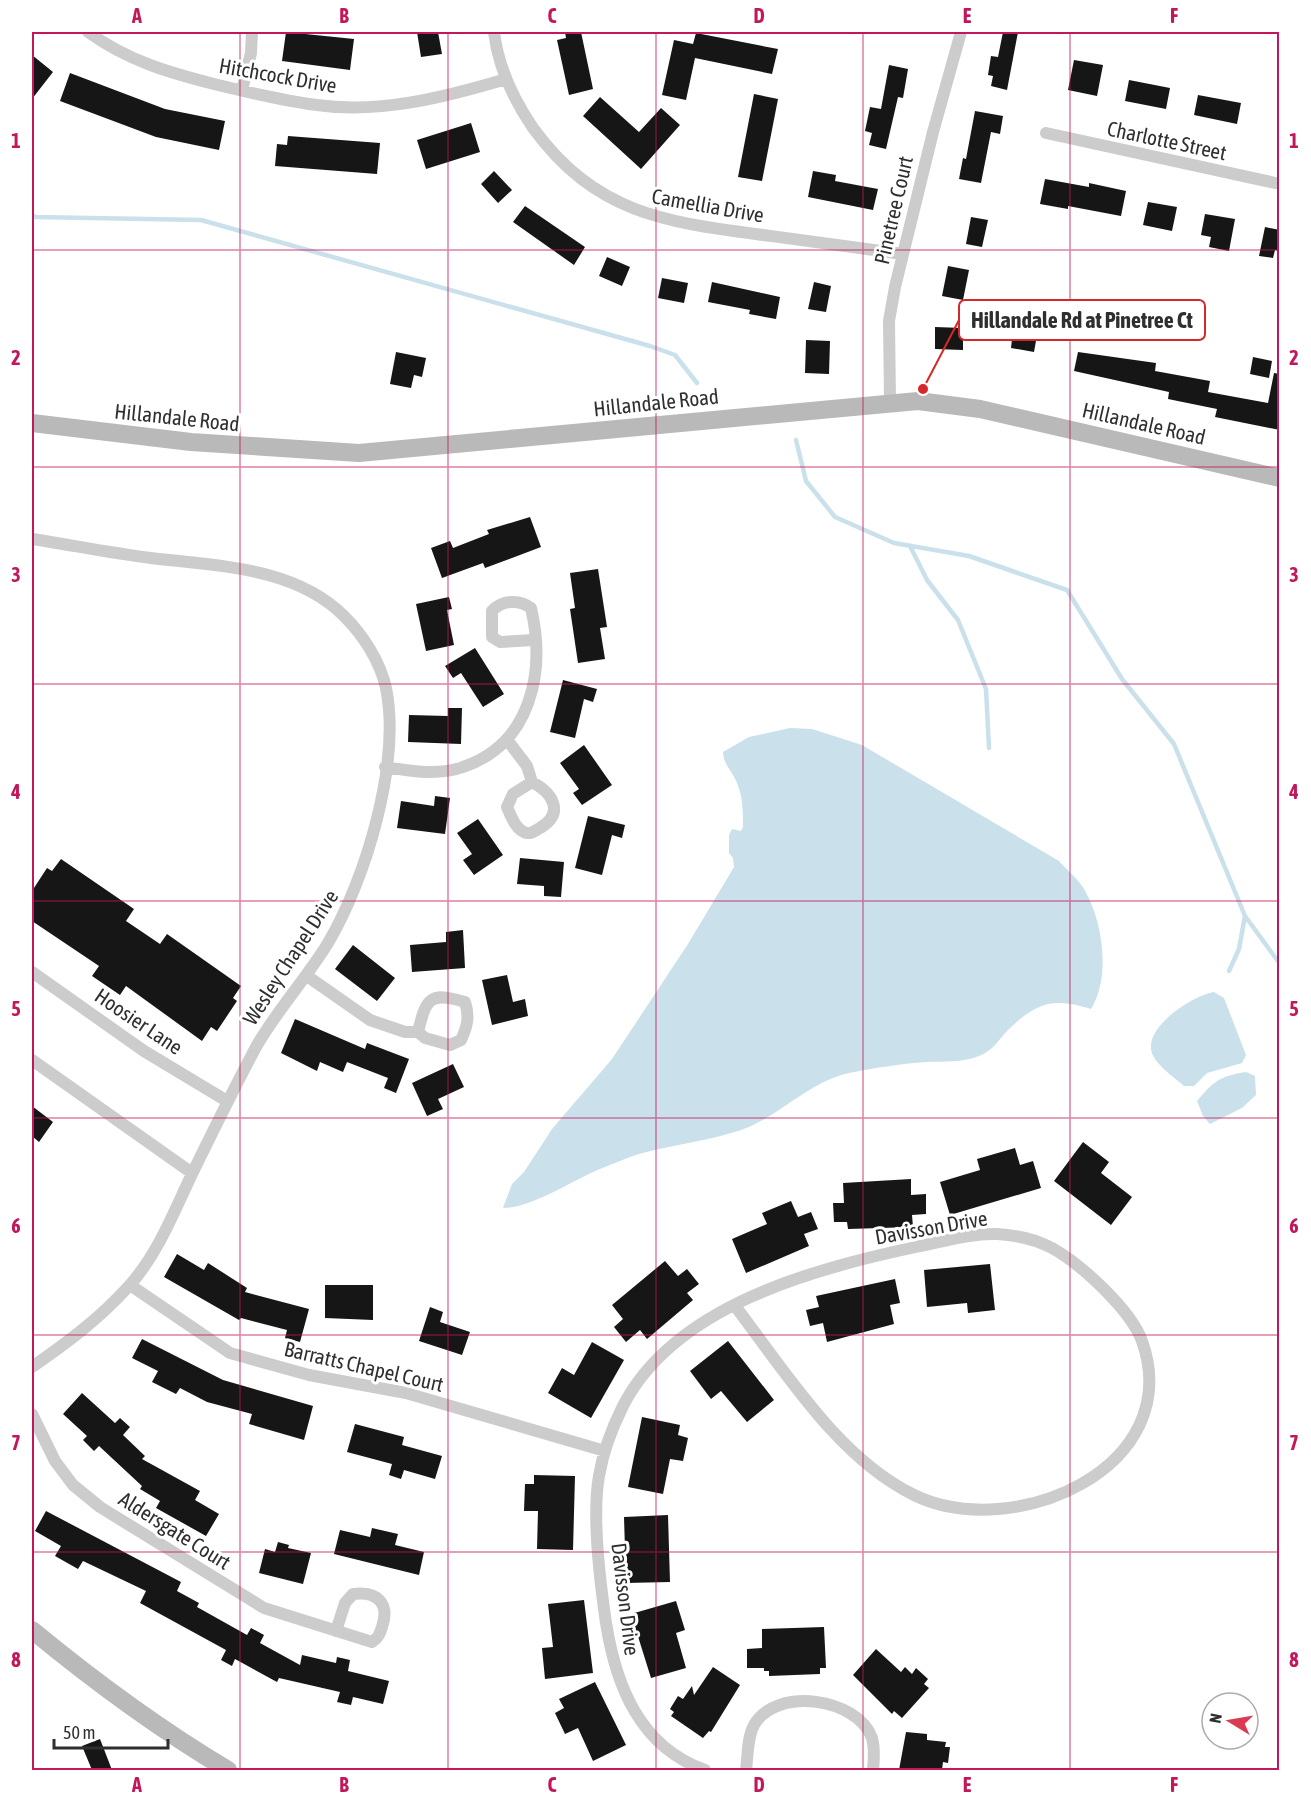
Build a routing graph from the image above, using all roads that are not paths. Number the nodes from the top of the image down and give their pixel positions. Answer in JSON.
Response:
{"nodes":[{"id":1,"x":88,"y":32,"type":"edge"},
{"id":2,"x":252,"y":32,"type":"edge"},
{"id":3,"x":494,"y":32,"type":"edge"},
{"id":4,"x":962,"y":32,"type":"edge"},
{"id":5,"x":506,"y":79,"type":"junction"},
{"id":6,"x":242,"y":90,"type":"junction"},
{"id":7,"x":1046,"y":134,"type":"dead end"},
{"id":8,"x":1280,"y":184,"type":"edge"},
{"id":9,"x":903,"y":254,"type":"junction"},
{"id":10,"x":890,"y":402,"type":"junction"},
{"id":11,"x":32,"y":423,"type":"edge"},
{"id":12,"x":1280,"y":478,"type":"edge"},
{"id":13,"x":32,"y":539,"type":"edge"},
{"id":14,"x":534,"y":640,"type":"dead end"},
{"id":15,"x":508,"y":741,"type":"junction"},
{"id":16,"x":385,"y":768,"type":"junction"},
{"id":17,"x":532,"y":782,"type":"dead end"},
{"id":18,"x":32,"y":972,"type":"edge"},
{"id":19,"x":307,"y":976,"type":"junction"},
{"id":20,"x":418,"y":1032,"type":"junction"},
{"id":21,"x":32,"y":1060,"type":"edge"},
{"id":22,"x":226,"y":1101,"type":"junction"},
{"id":23,"x":192,"y":1173,"type":"junction"},
{"id":24,"x":130,"y":1285,"type":"junction"},
{"id":25,"x":735,"y":1306,"type":"junction"},
{"id":26,"x":32,"y":1366,"type":"edge"},
{"id":27,"x":32,"y":1414,"type":"edge"},
{"id":28,"x":604,"y":1451,"type":"junction"},
{"id":29,"x":32,"y":1630,"type":"edge"},
{"id":30,"x":336,"y":1631,"type":"junction"},
{"id":31,"x":228,"y":1770,"type":"edge"},
{"id":32,"x":705,"y":1770,"type":"edge"},
{"id":33,"x":746,"y":1770,"type":"edge"},
{"id":34,"x":873,"y":1770,"type":"edge"}],
"edges":[{"from":1,"to":6,"type":"street","name":"Hitchcock Drive"},
{"from":2,"to":6,"type":"street"},
{"from":3,"to":5,"type":"street","name":"Camellia Drive"},
{"from":4,"to":9,"type":"street","name":"Pinetree Court"},
{"from":5,"to":6,"type":"street","name":"Hitchcock Drive"},
{"from":5,"to":9,"type":"street","name":"Camellia Drive"},
{"from":7,"to":8,"type":"street","name":"Charlotte Street"},
{"from":9,"to":10,"type":"street","name":"Pinetree Court"},
{"from":10,"to":11,"type":"street","name":"Hillandale Road"},
{"from":10,"to":12,"type":"street","name":"Hillandale Road"},
{"from":13,"to":16,"type":"street","name":"Wesley Chapel Drive"},
{"from":14,"to":15,"type":"street"},
{"from":15,"to":16,"type":"street"},
{"from":15,"to":17,"type":"street"},
{"from":16,"to":19,"type":"street","name":"Wesley Chapel Drive"},
{"from":18,"to":22,"type":"street","name":"Hoosier Lane"},
{"from":19,"to":20,"type":"street"},
{"from":19,"to":22,"type":"street","name":"Wesley Chapel Drive"},
{"from":20,"to":20,"type":"street"},
{"from":21,"to":23,"type":"street"},
{"from":22,"to":23,"type":"street","name":"Wesley Chapel Drive"},
{"from":23,"to":24,"type":"street","name":"Wesley Chapel Drive"},
{"from":24,"to":26,"type":"street","name":"Wesley Chapel Drive"},
{"from":24,"to":28,"type":"street","name":"Barratts Chapel Court"},
{"from":25,"to":25,"type":"street","name":"Davisson Drive"},
{"from":25,"to":28,"type":"street","name":"Davisson Drive"},
{"from":27,"to":30,"type":"street","name":"Aldersgate Court"},
{"from":28,"to":32,"type":"street","name":"Davisson Drive"},
{"from":29,"to":31,"type":"street"},
{"from":30,"to":30,"type":"street","name":"Aldersgate Court"},
{"from":33,"to":34,"type":"street"}]}
